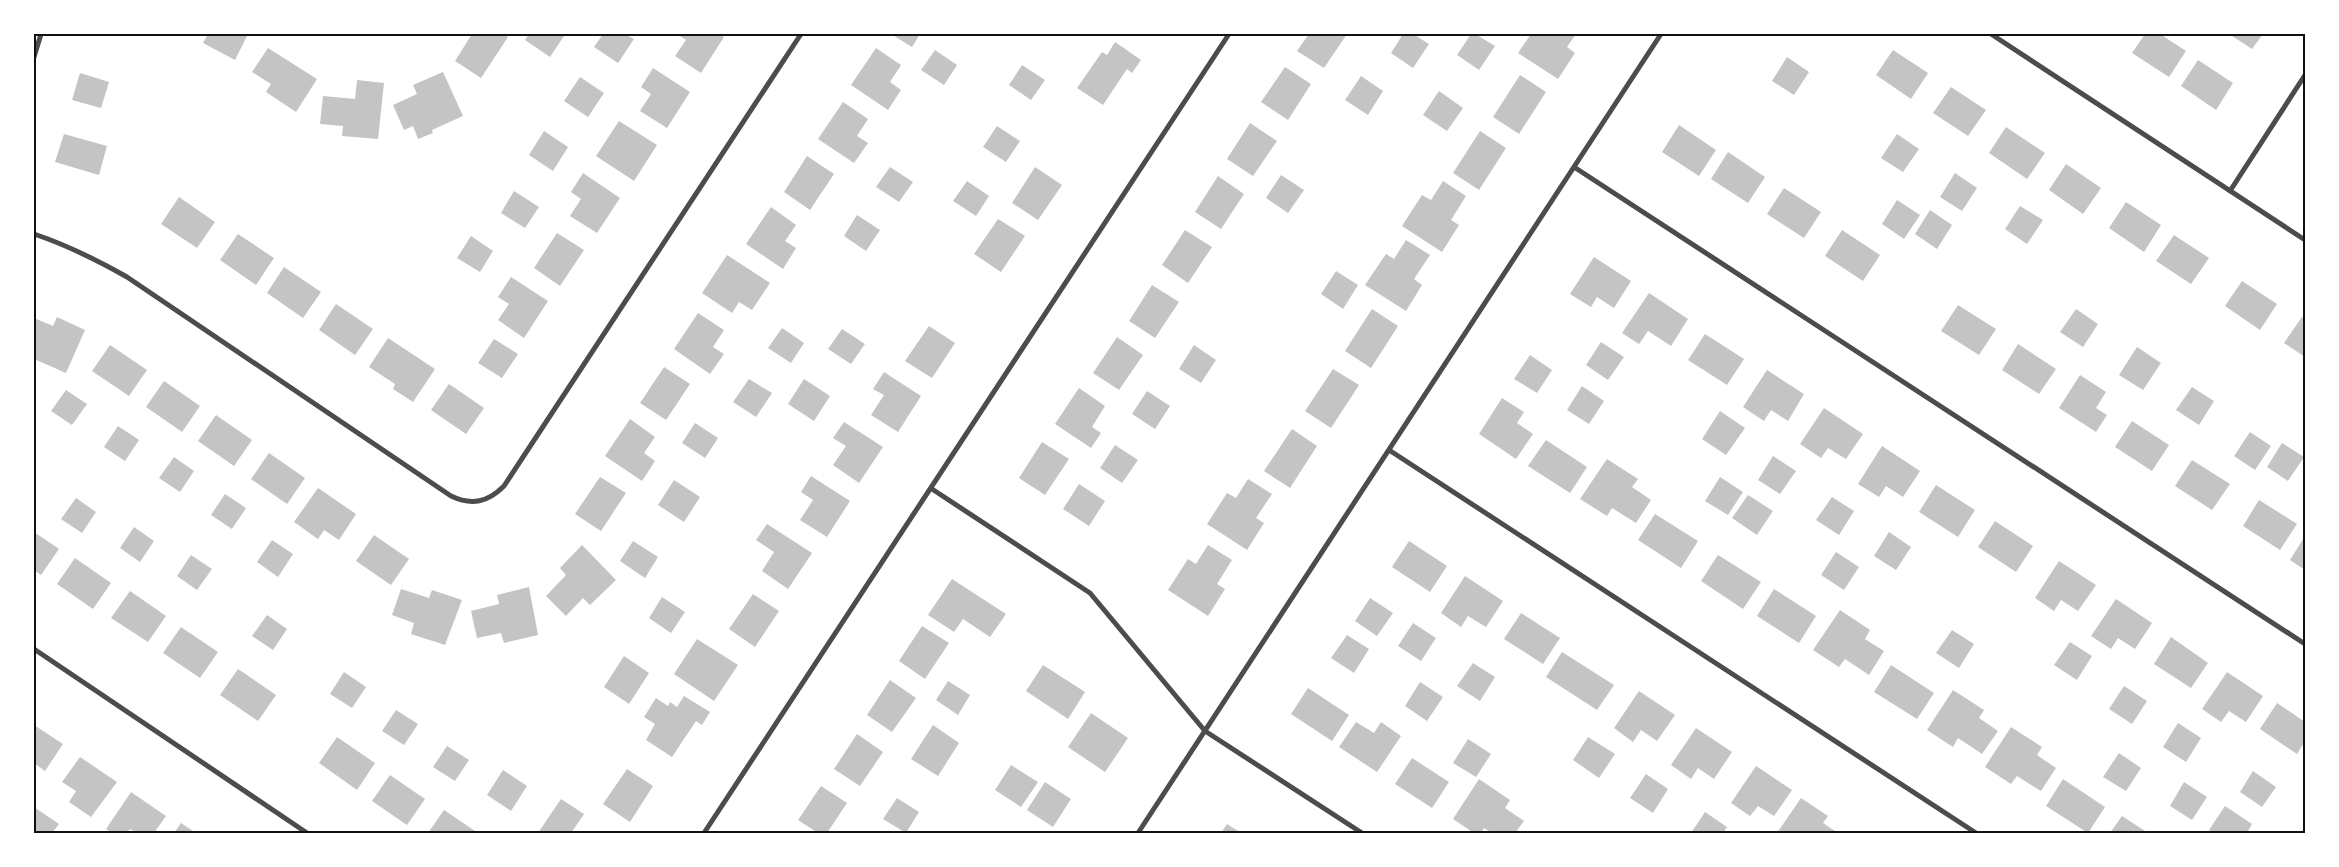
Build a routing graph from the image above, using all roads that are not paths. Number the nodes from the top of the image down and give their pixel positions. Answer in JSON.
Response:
{"nodes":[{"id":1,"x":41,"y":34,"type":"edge"},
{"id":2,"x":800,"y":34,"type":"edge"},
{"id":3,"x":1229,"y":34,"type":"edge"},
{"id":4,"x":1661,"y":34,"type":"edge"},
{"id":5,"x":1991,"y":34,"type":"edge"},
{"id":6,"x":34,"y":57,"type":"edge"},
{"id":7,"x":2305,"y":75,"type":"edge"},
{"id":8,"x":1574,"y":167,"type":"junction"},
{"id":9,"x":2230,"y":191,"type":"junction"},
{"id":10,"x":34,"y":234,"type":"edge"},
{"id":11,"x":2305,"y":240,"type":"edge"},
{"id":12,"x":1389,"y":450,"type":"junction"},
{"id":13,"x":932,"y":489,"type":"junction"},
{"id":14,"x":2305,"y":644,"type":"edge"},
{"id":15,"x":34,"y":649,"type":"edge"},
{"id":16,"x":1205,"y":731,"type":"junction"},
{"id":17,"x":307,"y":833,"type":"edge"},
{"id":18,"x":704,"y":833,"type":"edge"},
{"id":19,"x":1138,"y":833,"type":"edge"},
{"id":20,"x":1362,"y":833,"type":"edge"},
{"id":21,"x":1976,"y":833,"type":"edge"}],
"edges":[{"from":1,"to":6,"type":"street"},
{"from":2,"to":10,"type":"street"},
{"from":3,"to":13,"type":"street"},
{"from":4,"to":8,"type":"street"},
{"from":5,"to":9,"type":"street"},
{"from":7,"to":9,"type":"street"},
{"from":8,"to":12,"type":"street"},
{"from":8,"to":14,"type":"street"},
{"from":9,"to":11,"type":"street"},
{"from":12,"to":16,"type":"street"},
{"from":12,"to":21,"type":"street"},
{"from":13,"to":16,"type":"street"},
{"from":13,"to":18,"type":"street"},
{"from":15,"to":17,"type":"street"},
{"from":16,"to":19,"type":"street"},
{"from":16,"to":20,"type":"street"}]}
